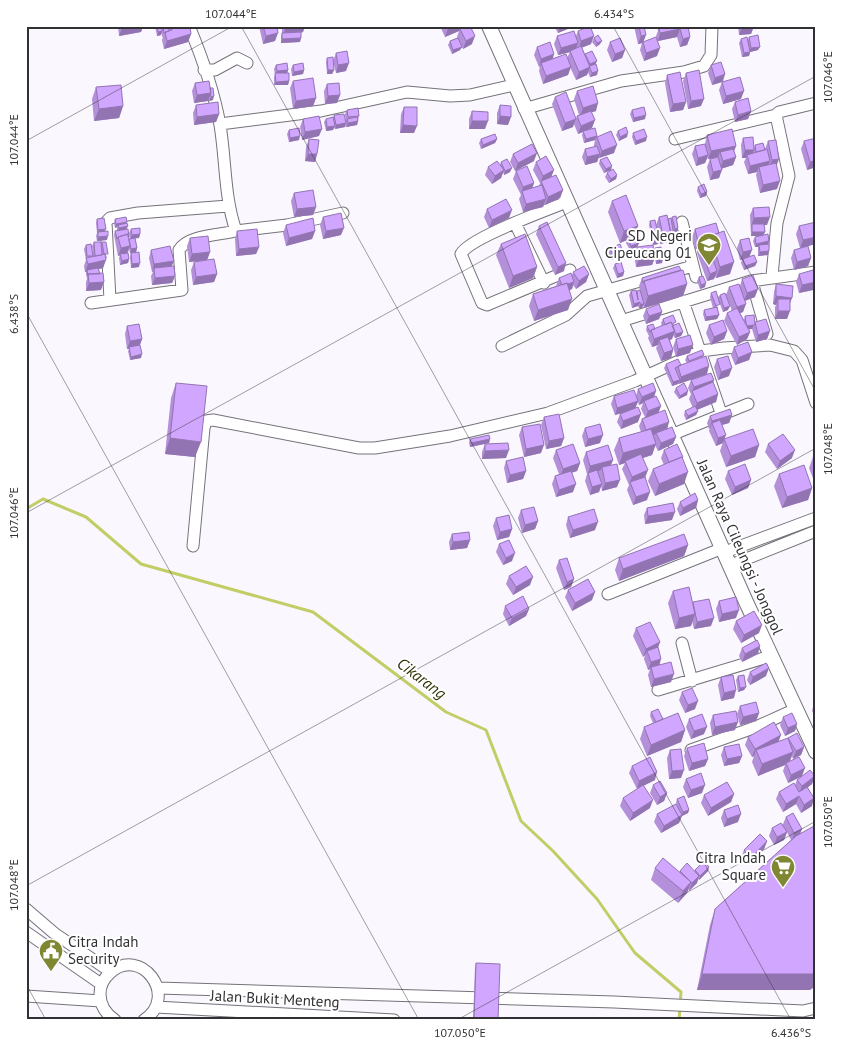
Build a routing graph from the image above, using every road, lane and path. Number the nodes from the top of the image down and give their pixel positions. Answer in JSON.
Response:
{"nodes":[{"id":1,"x":189,"y":26,"type":"edge"},
{"id":2,"x":488,"y":26,"type":"edge"},
{"id":3,"x":712,"y":26,"type":"edge"},
{"id":4,"x":247,"y":63,"type":"dead end"},
{"id":5,"x":204,"y":70,"type":"junction"},
{"id":6,"x":514,"y":85,"type":"junction"},
{"id":7,"x":816,"y":103,"type":"edge"},
{"id":8,"x":524,"y":109,"type":"junction"},
{"id":9,"x":776,"y":115,"type":"junction"},
{"id":10,"x":220,"y":124,"type":"junction"},
{"id":11,"x":675,"y":139,"type":"dead end"},
{"id":12,"x":567,"y":202,"type":"junction"},
{"id":13,"x":228,"y":206,"type":"junction"},
{"id":14,"x":343,"y":213,"type":"edge"},
{"id":15,"x":682,"y":222,"type":"dead end"},
{"id":16,"x":515,"y":223,"type":"junction"},
{"id":17,"x":236,"y":231,"type":"junction"},
{"id":18,"x":570,"y":270,"type":"dead end"},
{"id":19,"x":816,"y":272,"type":"edge"},
{"id":20,"x":772,"y":276,"type":"junction"},
{"id":21,"x":751,"y":281,"type":"junction"},
{"id":22,"x":544,"y":283,"type":"junction"},
{"id":23,"x":606,"y":291,"type":"junction"},
{"id":24,"x":110,"y":300,"type":"junction"},
{"id":25,"x":683,"y":301,"type":"junction"},
{"id":26,"x":91,"y":303,"type":"dead end"},
{"id":27,"x":620,"y":321,"type":"junction"},
{"id":28,"x":770,"y":345,"type":"junction"},
{"id":29,"x":502,"y":346,"type":"dead end"},
{"id":30,"x":701,"y":351,"type":"junction"},
{"id":31,"x":645,"y":377,"type":"junction"},
{"id":32,"x":816,"y":403,"type":"edge"},
{"id":33,"x":748,"y":404,"type":"dead end"},
{"id":34,"x":721,"y":413,"type":"junction"},
{"id":35,"x":671,"y":435,"type":"junction"},
{"id":36,"x":816,"y":518,"type":"edge"},
{"id":37,"x":816,"y":531,"type":"edge"},
{"id":38,"x":193,"y":546,"type":"dead end"},
{"id":39,"x":724,"y":550,"type":"junction"},
{"id":40,"x":731,"y":565,"type":"junction"},
{"id":41,"x":608,"y":594,"type":"dead end"},
{"id":42,"x":682,"y":643,"type":"dead end"},
{"id":43,"x":770,"y":656,"type":"junction"},
{"id":44,"x":692,"y":681,"type":"junction"},
{"id":45,"x":658,"y":690,"type":"dead end"},
{"id":46,"x":796,"y":709,"type":"junction"},
{"id":47,"x":691,"y":750,"type":"edge"},
{"id":48,"x":816,"y":752,"type":"edge"},
{"id":49,"x":26,"y":909,"type":"edge"},
{"id":50,"x":26,"y":932,"type":"edge"},
{"id":51,"x":111,"y":972,"type":"junction"},
{"id":52,"x":102,"y":984,"type":"junction"},
{"id":53,"x":158,"y":988,"type":"junction"},
{"id":54,"x":26,"y":996,"type":"edge"},
{"id":55,"x":101,"y":1002,"type":"junction"},
{"id":56,"x":156,"y":1007,"type":"junction"},
{"id":57,"x":816,"y":1008,"type":"edge"},
{"id":58,"x":218,"y":1015,"type":"edge"},
{"id":59,"x":115,"y":1020,"type":"edge"},
{"id":60,"x":144,"y":1020,"type":"edge"},
{"id":61,"x":394,"y":1020,"type":"edge"}],
"edges":[{"from":1,"to":5,"type":"street"},
{"from":2,"to":6,"type":"main road","name":"Jalan Raya Cileungsi - Jonggol"},
{"from":3,"to":8,"type":"street"},
{"from":4,"to":5,"type":"street"},
{"from":5,"to":10,"type":"street"},
{"from":6,"to":8,"type":"main road","name":"Jalan Raya Cileungsi - Jonggol"},
{"from":6,"to":10,"type":"street"},
{"from":7,"to":9,"type":"street"},
{"from":8,"to":12,"type":"main road","name":"Jalan Raya Cileungsi - Jonggol"},
{"from":9,"to":11,"type":"street"},
{"from":9,"to":20,"type":"street"},
{"from":10,"to":13,"type":"street"},
{"from":12,"to":16,"type":"street"},
{"from":12,"to":23,"type":"main road","name":"Jalan Raya Cileungsi - Jonggol"},
{"from":13,"to":17,"type":"street"},
{"from":13,"to":24,"type":"street"},
{"from":14,"to":17,"type":"street"},
{"from":15,"to":23,"type":"street"},
{"from":16,"to":22,"type":"street"},
{"from":16,"to":22,"type":"street"},
{"from":17,"to":24,"type":"street"},
{"from":18,"to":22,"type":"street"},
{"from":19,"to":20,"type":"street"},
{"from":20,"to":21,"type":"street"},
{"from":21,"to":25,"type":"street"},
{"from":21,"to":28,"type":"street"},
{"from":23,"to":27,"type":"main road","name":"Jalan Raya Cileungsi - Jonggol"},
{"from":23,"to":29,"type":"street"},
{"from":24,"to":26,"type":"street"},
{"from":25,"to":27,"type":"street"},
{"from":25,"to":30,"type":"street"},
{"from":27,"to":31,"type":"main road","name":"Jalan Raya Cileungsi - Jonggol"},
{"from":28,"to":30,"type":"street"},
{"from":28,"to":32,"type":"street"},
{"from":30,"to":31,"type":"street"},
{"from":30,"to":34,"type":"street"},
{"from":31,"to":35,"type":"main road","name":"Jalan Raya Cileungsi - Jonggol"},
{"from":31,"to":38,"type":"street"},
{"from":33,"to":34,"type":"street"},
{"from":34,"to":35,"type":"street"},
{"from":35,"to":39,"type":"main road","name":"Jalan Raya Cileungsi - Jonggol"},
{"from":36,"to":39,"type":"street"},
{"from":37,"to":40,"type":"street"},
{"from":39,"to":40,"type":"main road","name":"Jalan Raya Cileungsi - Jonggol"},
{"from":39,"to":41,"type":"street"},
{"from":40,"to":43,"type":"main road","name":"Jalan Raya Cileungsi - Jonggol"},
{"from":42,"to":44,"type":"street"},
{"from":43,"to":44,"type":"street"},
{"from":43,"to":46,"type":"main road","name":"Jalan Raya Cileungsi - Jonggol"},
{"from":44,"to":45,"type":"street"},
{"from":46,"to":47,"type":"street"},
{"from":46,"to":48,"type":"main road","name":"Jalan Raya Cileungsi - Jonggol"},
{"from":49,"to":51,"type":"street"},
{"from":50,"to":52,"type":"street"},
{"from":51,"to":52,"type":"street"},
{"from":51,"to":53,"type":"street"},
{"from":52,"to":55,"type":"street"},
{"from":53,"to":56,"type":"street"},
{"from":53,"to":57,"type":"street"},
{"from":54,"to":55,"type":"street"},
{"from":55,"to":59,"type":"street"},
{"from":56,"to":58,"type":"street","name":"Jalan Bukit Menteng"},
{"from":56,"to":60,"type":"street"},
{"from":58,"to":61,"type":"street","name":"Jalan Bukit Menteng"}]}
